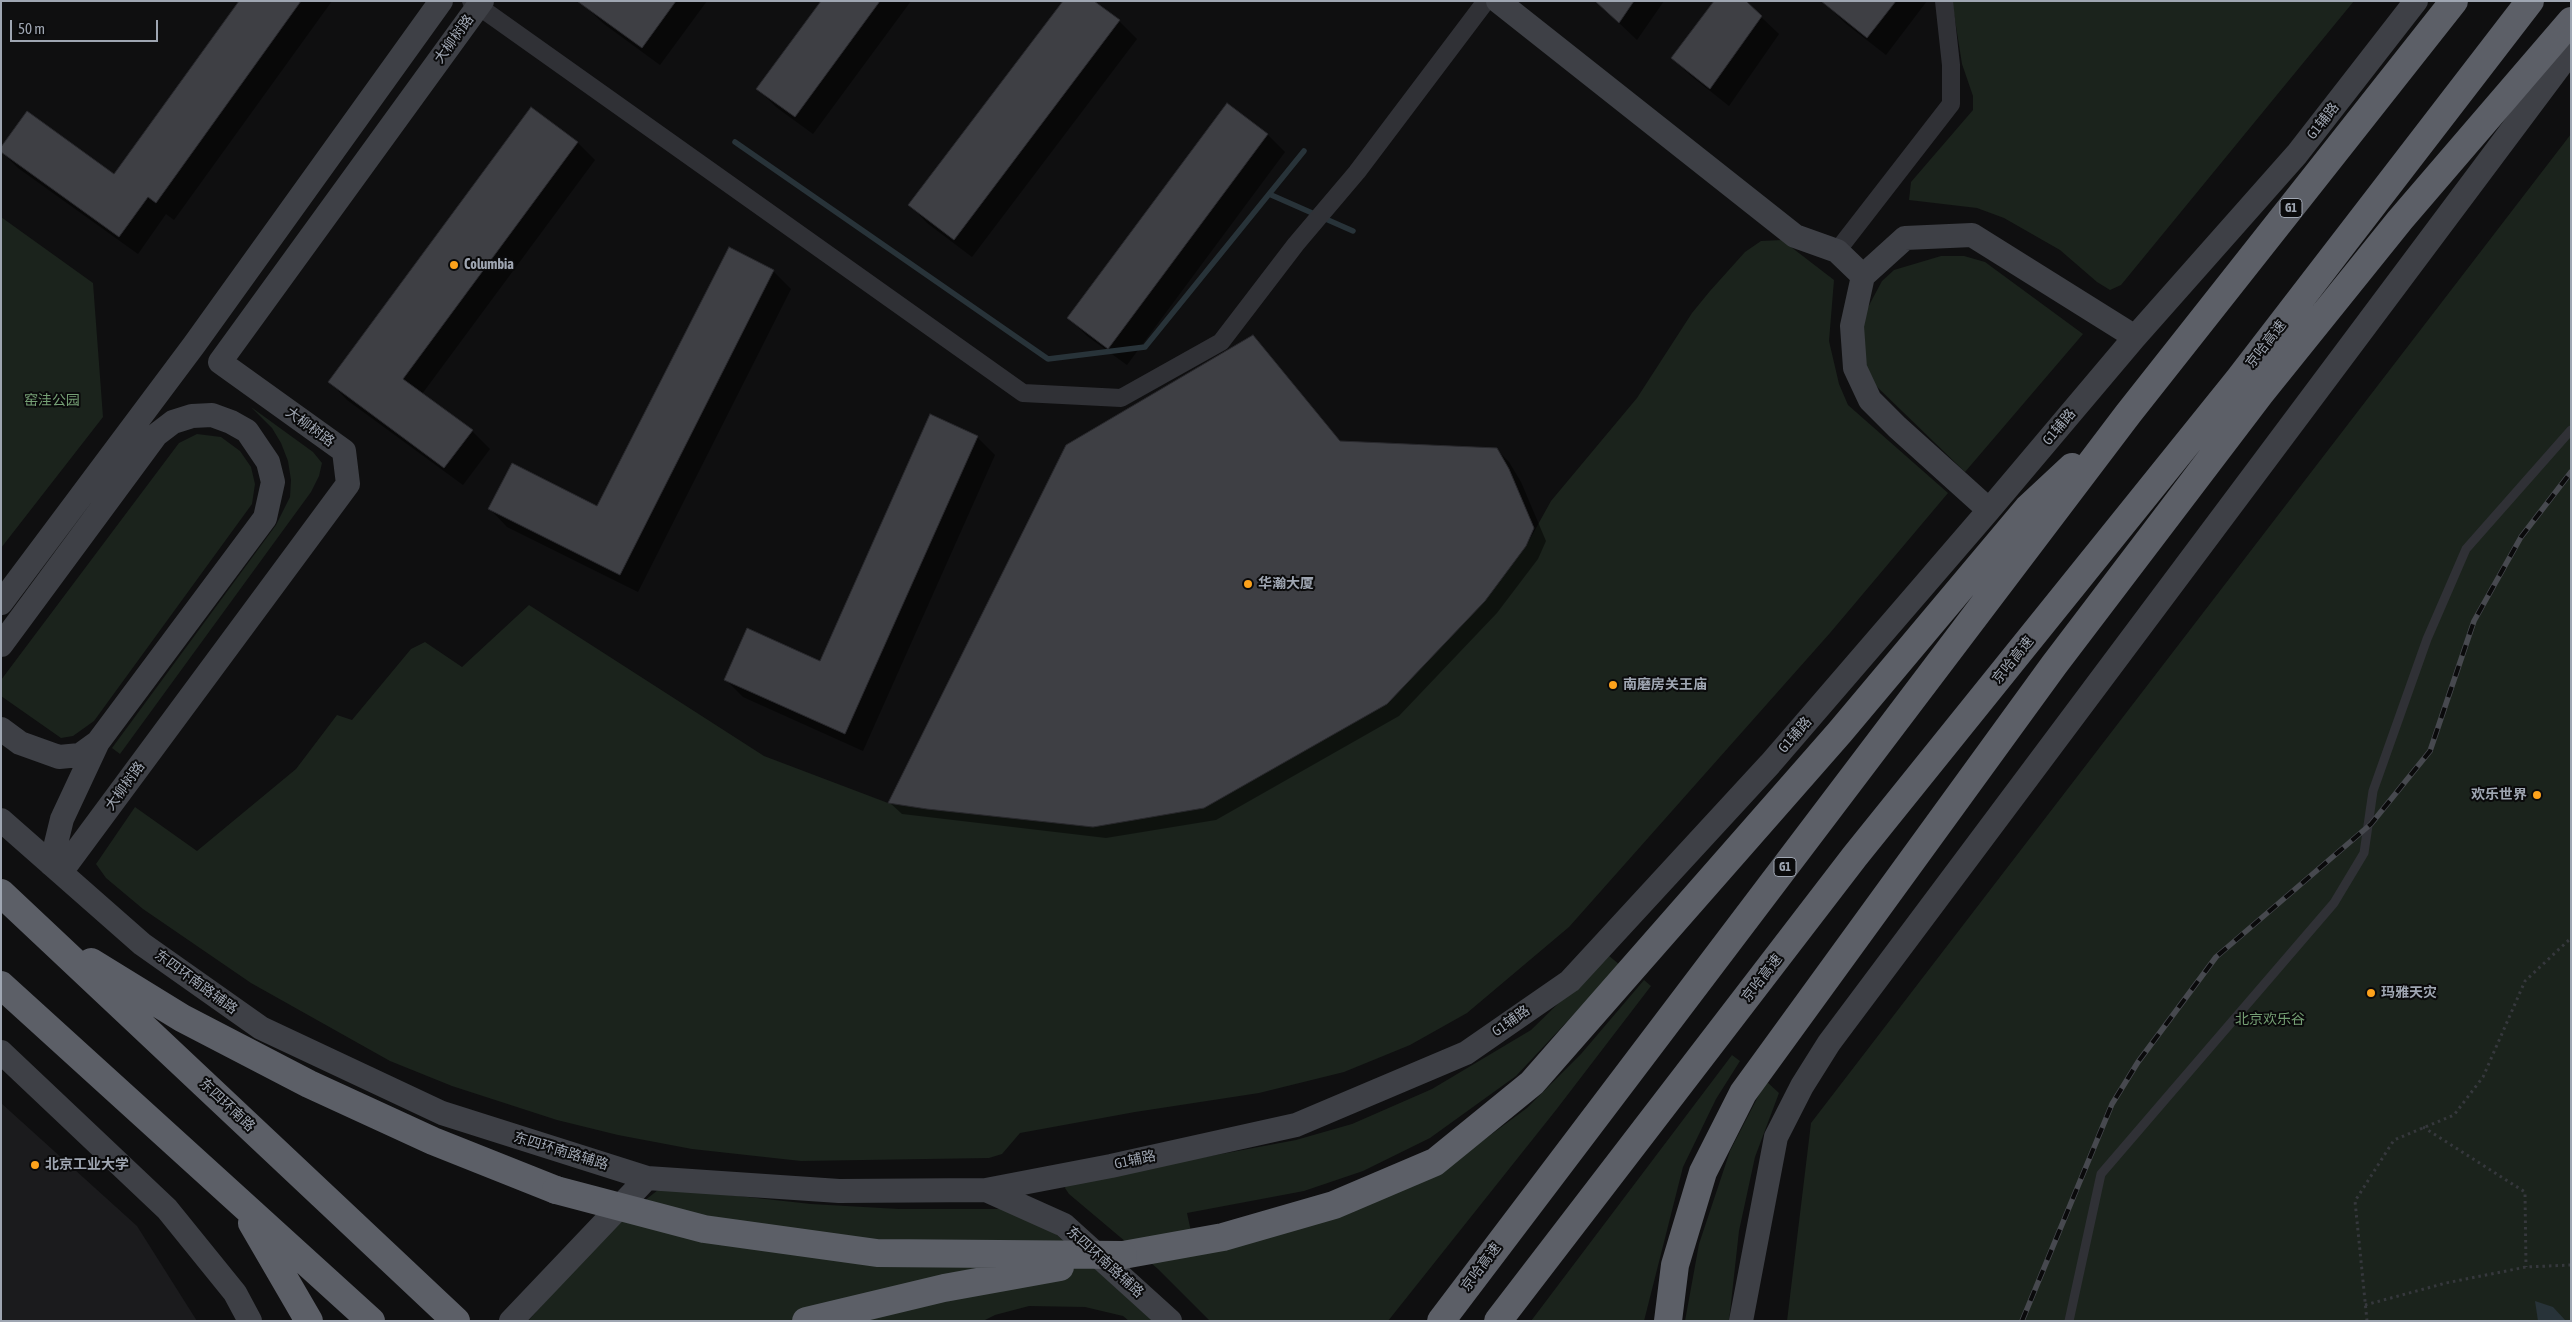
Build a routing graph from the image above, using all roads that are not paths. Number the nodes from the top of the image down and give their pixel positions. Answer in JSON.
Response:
{"nodes":[{"id":1,"x":441,"y":1,"type":"edge"},
{"id":2,"x":1486,"y":1,"type":"edge"},
{"id":3,"x":1498,"y":1,"type":"edge"},
{"id":4,"x":1944,"y":1,"type":"edge"},
{"id":5,"x":2416,"y":1,"type":"edge"},
{"id":6,"x":2454,"y":1,"type":"edge"},
{"id":7,"x":2530,"y":1,"type":"edge"},
{"id":8,"x":477,"y":3,"type":"edge"},
{"id":9,"x":2571,"y":21,"type":"edge"},
{"id":10,"x":2571,"y":51,"type":"edge"},
{"id":11,"x":2400,"y":220,"type":"junction"},
{"id":12,"x":1837,"y":251,"type":"junction"},
{"id":13,"x":1863,"y":276,"type":"junction"},
{"id":14,"x":2317,"y":279,"type":"junction"},
{"id":15,"x":2135,"y":337,"type":"junction"},
{"id":16,"x":194,"y":345,"type":"junction"},
{"id":17,"x":220,"y":362,"type":"junction"},
{"id":18,"x":2260,"y":394,"type":"junction"},
{"id":19,"x":2128,"y":414,"type":"junction"},
{"id":20,"x":2571,"y":430,"type":"edge"},
{"id":21,"x":1989,"y":510,"type":"junction"},
{"id":22,"x":1,"y":603,"type":"edge"},
{"id":23,"x":1,"y":645,"type":"edge"},
{"id":24,"x":1,"y":729,"type":"edge"},
{"id":25,"x":98,"y":742,"type":"junction"},
{"id":26,"x":1,"y":820,"type":"edge"},
{"id":27,"x":56,"y":868,"type":"junction"},
{"id":28,"x":1,"y":893,"type":"edge"},
{"id":29,"x":43,"y":932,"type":"junction"},
{"id":30,"x":1,"y":985,"type":"edge"},
{"id":31,"x":1,"y":1052,"type":"edge"},
{"id":32,"x":647,"y":1178,"type":"junction"},
{"id":33,"x":986,"y":1190,"type":"junction"},
{"id":34,"x":241,"y":1202,"type":"junction"},
{"id":35,"x":1123,"y":1255,"type":"junction"},
{"id":36,"x":454,"y":1319,"type":"edge"},
{"id":37,"x":250,"y":1321,"type":"edge"},
{"id":38,"x":309,"y":1321,"type":"edge"},
{"id":39,"x":371,"y":1321,"type":"edge"},
{"id":40,"x":512,"y":1321,"type":"edge"},
{"id":41,"x":806,"y":1321,"type":"edge"},
{"id":42,"x":1170,"y":1321,"type":"edge"},
{"id":43,"x":1441,"y":1321,"type":"edge"},
{"id":44,"x":1498,"y":1321,"type":"edge"},
{"id":45,"x":1668,"y":1321,"type":"edge"},
{"id":46,"x":1741,"y":1321,"type":"edge"},
{"id":47,"x":2069,"y":1321,"type":"edge"}],
"edges":[{"from":1,"to":16,"type":"street"},
{"from":2,"to":8,"type":"street"},
{"from":3,"to":12,"type":"street"},
{"from":4,"to":12,"type":"street"},
{"from":5,"to":15,"type":"street","name":"G1辅路"},
{"from":6,"to":19,"type":"highway","name":"京哈高速","number":"G1"},
{"from":7,"to":14,"type":"highway","name":"京哈高速"},
{"from":8,"to":17,"type":"street","name":"大柳树路"},
{"from":9,"to":11,"type":"highway"},
{"from":10,"to":46,"type":"street"},
{"from":11,"to":14,"type":"highway"},
{"from":11,"to":18,"type":"highway"},
{"from":12,"to":13,"type":"street"},
{"from":13,"to":15,"type":"street"},
{"from":13,"to":21,"type":"street"},
{"from":14,"to":18,"type":"highway"},
{"from":14,"to":44,"type":"highway","name":"京哈高速"},
{"from":15,"to":21,"type":"street","name":"G1辅路"},
{"from":16,"to":17,"type":"street"},
{"from":16,"to":22,"type":"street"},
{"from":17,"to":27,"type":"street","name":"大柳树路"},
{"from":18,"to":45,"type":"highway"},
{"from":19,"to":35,"type":"highway"},
{"from":19,"to":43,"type":"highway","name":"京哈高速","number":"G1"},
{"from":20,"to":47,"type":"lane"},
{"from":21,"to":33,"type":"street","name":"G1辅路"},
{"from":23,"to":25,"type":"street"},
{"from":24,"to":25,"type":"street"},
{"from":25,"to":27,"type":"street"},
{"from":26,"to":27,"type":"street","name":"东四环南路辅路"},
{"from":27,"to":32,"type":"street","name":"东四环南路辅路"},
{"from":28,"to":29,"type":"highway","name":"东四环南路"},
{"from":29,"to":35,"type":"highway","bridge":true},
{"from":29,"to":36,"type":"highway","name":"东四环南路"},
{"from":30,"to":34,"type":"highway"},
{"from":31,"to":37,"type":"street"},
{"from":32,"to":33,"type":"street","name":"东四环南路辅路"},
{"from":32,"to":40,"type":"street"},
{"from":33,"to":42,"type":"street","name":"东四环南路辅路"},
{"from":34,"to":38,"type":"highway"},
{"from":34,"to":39,"type":"highway"},
{"from":35,"to":41,"type":"highway","bridge":true}]}
